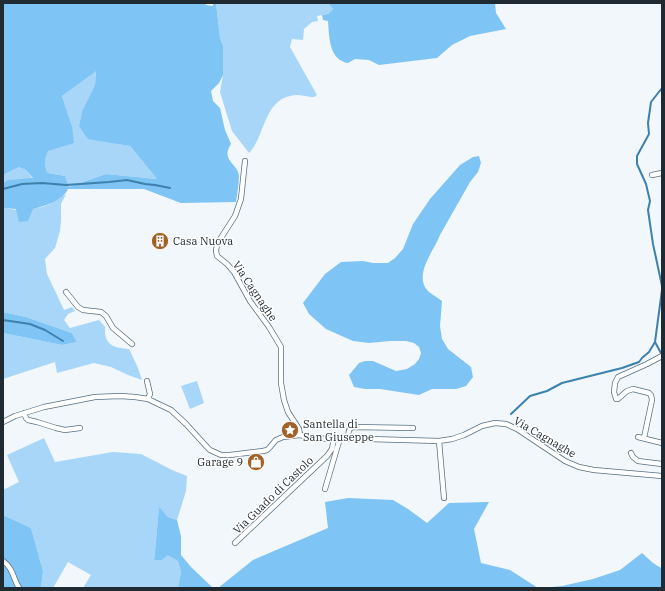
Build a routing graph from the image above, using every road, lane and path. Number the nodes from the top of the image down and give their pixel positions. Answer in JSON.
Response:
{"nodes":[{"id":1,"x":245,"y":161,"type":"dead end"},
{"id":2,"x":662,"y":173,"type":"edge"},
{"id":3,"x":652,"y":175,"type":"dead end"},
{"id":4,"x":66,"y":292,"type":"dead end"},
{"id":5,"x":132,"y":344,"type":"dead end"},
{"id":6,"x":661,"y":357,"type":"edge"},
{"id":7,"x":147,"y":381,"type":"dead end"},
{"id":8,"x":148,"y":400,"type":"junction"},
{"id":9,"x":24,"y":413,"type":"junction"},
{"id":10,"x":3,"y":422,"type":"edge"},
{"id":11,"x":80,"y":428,"type":"dead end"},
{"id":12,"x":413,"y":428,"type":"dead end"},
{"id":13,"x":300,"y":435,"type":"junction"},
{"id":14,"x":638,"y":437,"type":"dead end"},
{"id":15,"x":334,"y":438,"type":"junction"},
{"id":16,"x":340,"y":438,"type":"junction"},
{"id":17,"x":644,"y":438,"type":"junction"},
{"id":18,"x":349,"y":439,"type":"junction"},
{"id":19,"x":439,"y":441,"type":"junction"},
{"id":20,"x":662,"y":443,"type":"edge"},
{"id":21,"x":631,"y":453,"type":"dead end"},
{"id":22,"x":662,"y":464,"type":"edge"},
{"id":23,"x":662,"y":476,"type":"edge"},
{"id":24,"x":326,"y":489,"type":"dead end"},
{"id":25,"x":444,"y":498,"type":"dead end"},
{"id":26,"x":235,"y":543,"type":"dead end"},
{"id":27,"x":3,"y":561,"type":"edge"},
{"id":28,"x":19,"y":588,"type":"edge"}],
"edges":[{"from":1,"to":13,"type":"street","name":"Via Cagnaghe"},
{"from":2,"to":3,"type":"street"},
{"from":4,"to":5,"type":"street"},
{"from":6,"to":17,"type":"street"},
{"from":7,"to":8,"type":"street"},
{"from":8,"to":9,"type":"street","name":"Via Cagnaghe"},
{"from":8,"to":13,"type":"street","name":"Via Cagnaghe"},
{"from":9,"to":10,"type":"street","name":"Via Cagnaghe"},
{"from":9,"to":11,"type":"street"},
{"from":12,"to":18,"type":"street"},
{"from":13,"to":15,"type":"street","name":"Via Cagnaghe"},
{"from":14,"to":17,"type":"street"},
{"from":15,"to":16,"type":"street","name":"Via Cagnaghe"},
{"from":15,"to":26,"type":"street","name":"Via Guado di Castolo"},
{"from":16,"to":18,"type":"street","name":"Via Cagnaghe"},
{"from":16,"to":24,"type":"street"},
{"from":17,"to":20,"type":"street"},
{"from":18,"to":19,"type":"street","name":"Via Cagnaghe"},
{"from":19,"to":23,"type":"street","name":"Via Cagnaghe"},
{"from":19,"to":25,"type":"street"},
{"from":21,"to":22,"type":"street"},
{"from":27,"to":28,"type":"street"}]}
